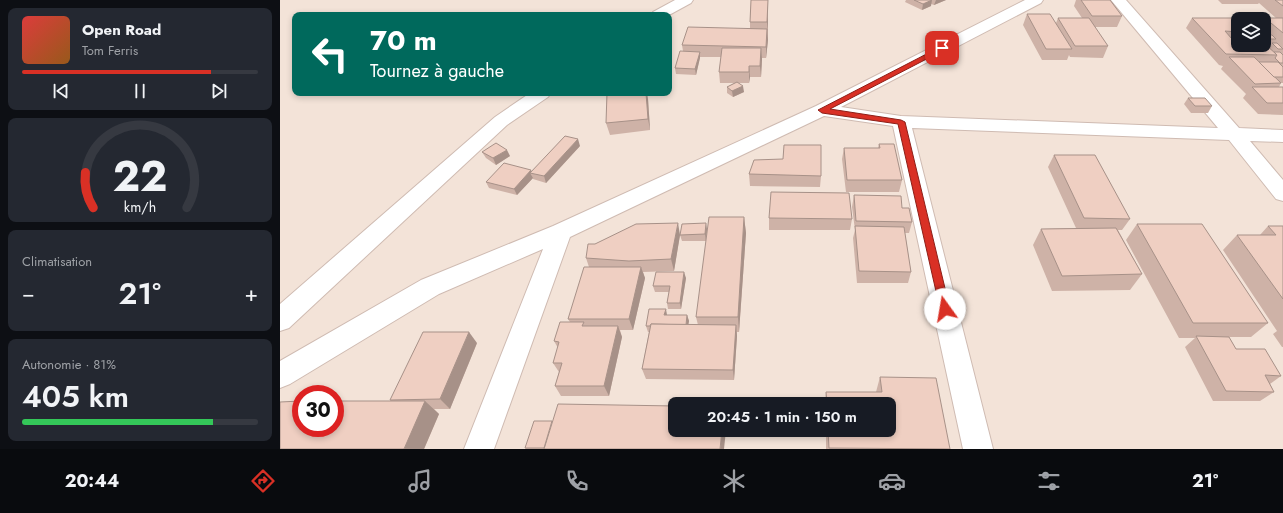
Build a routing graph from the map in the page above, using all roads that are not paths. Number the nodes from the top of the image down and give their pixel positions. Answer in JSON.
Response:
{"nodes":[{"id":1,"x":686,"y":0,"type":"edge"},
{"id":2,"x":1036,"y":0,"type":"edge"},
{"id":3,"x":1118,"y":0,"type":"edge"},
{"id":4,"x":664,"y":12,"type":"edge"},
{"id":5,"x":538,"y":96,"type":"edge"},
{"id":6,"x":822,"y":110,"type":"junction"},
{"id":7,"x":901,"y":122,"type":"junction"},
{"id":8,"x":1234,"y":134,"type":"junction"},
{"id":9,"x":1283,"y":136,"type":"edge"},
{"id":10,"x":1283,"y":194,"type":"edge"},
{"id":11,"x":562,"y":232,"type":"junction"},
{"id":12,"x":280,"y":320,"type":"edge"},
{"id":13,"x":280,"y":375,"type":"edge"},
{"id":14,"x":479,"y":449,"type":"edge"},
{"id":15,"x":978,"y":449,"type":"edge"}],
"edges":[{"from":1,"to":4,"type":"street"},
{"from":2,"to":6,"type":"street"},
{"from":3,"to":8,"type":"street"},
{"from":5,"to":12,"type":"street"},
{"from":6,"to":7,"type":"street"},
{"from":6,"to":11,"type":"street"},
{"from":7,"to":8,"type":"street"},
{"from":7,"to":15,"type":"street"},
{"from":8,"to":9,"type":"street"},
{"from":8,"to":10,"type":"street"},
{"from":11,"to":13,"type":"street"},
{"from":11,"to":14,"type":"street"}]}
